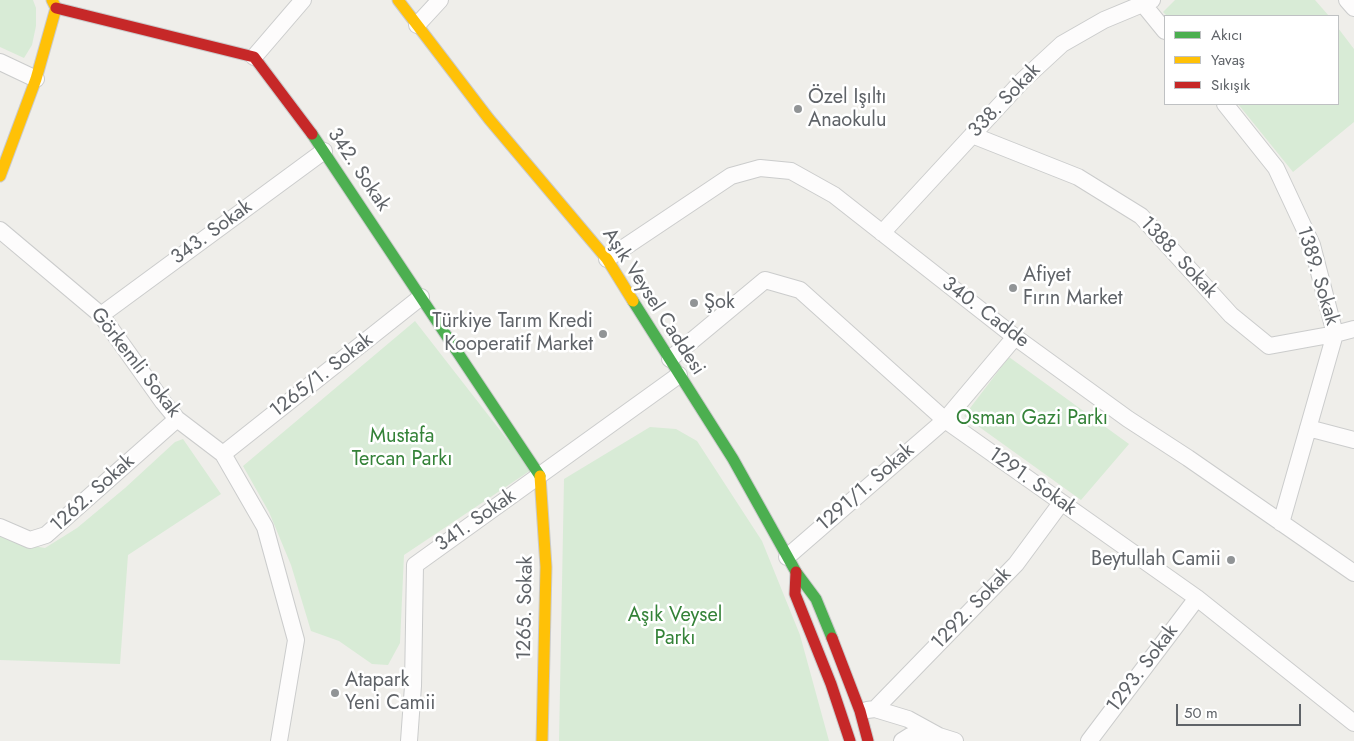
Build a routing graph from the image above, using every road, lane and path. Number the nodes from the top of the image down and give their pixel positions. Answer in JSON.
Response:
{"nodes":[{"id":1,"x":303,"y":0,"type":"edge"},
{"id":2,"x":398,"y":0,"type":"edge"},
{"id":3,"x":440,"y":0,"type":"edge"},
{"id":4,"x":1347,"y":0,"type":"edge"},
{"id":5,"x":1147,"y":2,"type":"edge"},
{"id":6,"x":54,"y":4,"type":"edge"},
{"id":7,"x":1354,"y":8,"type":"edge"},
{"id":8,"x":417,"y":25,"type":"junction"},
{"id":9,"x":1164,"y":29,"type":"edge"},
{"id":10,"x":254,"y":57,"type":"junction"},
{"id":11,"x":0,"y":62,"type":"edge"},
{"id":12,"x":36,"y":79,"type":"junction"},
{"id":13,"x":1226,"y":105,"type":"edge"},
{"id":14,"x":972,"y":135,"type":"junction"},
{"id":15,"x":324,"y":151,"type":"junction"},
{"id":16,"x":0,"y":176,"type":"edge"},
{"id":17,"x":0,"y":230,"type":"edge"},
{"id":18,"x":882,"y":233,"type":"junction"},
{"id":19,"x":607,"y":259,"type":"junction"},
{"id":20,"x":421,"y":297,"type":"junction"},
{"id":21,"x":101,"y":315,"type":"junction"},
{"id":22,"x":1354,"y":330,"type":"edge"},
{"id":23,"x":1336,"y":334,"type":"junction"},
{"id":24,"x":1015,"y":337,"type":"junction"},
{"id":25,"x":670,"y":359,"type":"junction"},
{"id":26,"x":679,"y":375,"type":"junction"},
{"id":27,"x":177,"y":419,"type":"junction"},
{"id":28,"x":945,"y":420,"type":"junction"},
{"id":29,"x":1308,"y":428,"type":"junction"},
{"id":30,"x":1354,"y":440,"type":"edge"},
{"id":31,"x":223,"y":454,"type":"junction"},
{"id":32,"x":540,"y":476,"type":"junction"},
{"id":33,"x":1061,"y":503,"type":"junction"},
{"id":34,"x":1281,"y":523,"type":"junction"},
{"id":35,"x":0,"y":527,"type":"edge"},
{"id":36,"x":787,"y":557,"type":"junction"},
{"id":37,"x":796,"y":572,"type":"junction"},
{"id":38,"x":1354,"y":573,"type":"edge"},
{"id":39,"x":1197,"y":598,"type":"junction"},
{"id":40,"x":867,"y":710,"type":"junction"},
{"id":41,"x":1354,"y":723,"type":"edge"},
{"id":42,"x":939,"y":736,"type":"junction"},
{"id":43,"x":279,"y":741,"type":"edge"},
{"id":44,"x":409,"y":741,"type":"edge"},
{"id":45,"x":542,"y":741,"type":"edge"},
{"id":46,"x":850,"y":741,"type":"edge"},
{"id":47,"x":868,"y":741,"type":"edge"},
{"id":48,"x":902,"y":741,"type":"edge"},
{"id":49,"x":955,"y":741,"type":"edge"},
{"id":50,"x":1089,"y":741,"type":"edge"}],
"edges":[{"from":1,"to":10,"type":"street"},
{"from":2,"to":8,"type":"street","name":"Aşık Veysel Caddesi"},
{"from":3,"to":8,"type":"street"},
{"from":4,"to":7,"type":"street"},
{"from":5,"to":9,"type":"street"},
{"from":5,"to":14,"type":"street","name":"338. Sokak"},
{"from":6,"to":10,"type":"street"},
{"from":6,"to":12,"type":"street"},
{"from":8,"to":19,"type":"street","name":"Aşık Veysel Caddesi"},
{"from":10,"to":15,"type":"street","name":"342. Sokak"},
{"from":11,"to":12,"type":"street"},
{"from":12,"to":16,"type":"street"},
{"from":13,"to":23,"type":"street","name":"1389. Sokak"},
{"from":14,"to":18,"type":"street","name":"338. Sokak"},
{"from":14,"to":23,"type":"street","name":"1388. Sokak"},
{"from":15,"to":20,"type":"street","name":"342. Sokak"},
{"from":15,"to":21,"type":"street","name":"343. Sokak"},
{"from":17,"to":21,"type":"street","name":"Görkemli Sokak"},
{"from":18,"to":19,"type":"street","name":"340. Cadde"},
{"from":18,"to":24,"type":"street","name":"340. Cadde"},
{"from":19,"to":25,"type":"street","name":"Aşık Veysel Caddesi"},
{"from":20,"to":31,"type":"street","name":"1265/1. Sokak"},
{"from":20,"to":32,"type":"street","name":"342. Sokak"},
{"from":21,"to":27,"type":"street","name":"Görkemli Sokak"},
{"from":22,"to":23,"type":"street","name":"1388. Sokak"},
{"from":23,"to":29,"type":"street","name":"1389. Sokak"},
{"from":24,"to":28,"type":"street","name":"1291/1. Sokak"},
{"from":24,"to":34,"type":"street","name":"340. Cadde"},
{"from":25,"to":26,"type":"street","name":"Aşık Veysel Caddesi"},
{"from":25,"to":28,"type":"street","name":"1291. Sokak"},
{"from":26,"to":32,"type":"street","name":"341. Sokak"},
{"from":26,"to":36,"type":"street","name":"Aşık Veysel Caddesi"},
{"from":27,"to":31,"type":"street","name":"Görkemli Sokak"},
{"from":27,"to":35,"type":"street","name":"1262. Sokak"},
{"from":28,"to":33,"type":"street","name":"1291. Sokak"},
{"from":28,"to":36,"type":"street","name":"1291/1. Sokak"},
{"from":29,"to":30,"type":"street"},
{"from":29,"to":34,"type":"street","name":"1389. Sokak"},
{"from":31,"to":43,"type":"street","name":"Görkemli Sokak"},
{"from":32,"to":44,"type":"street","name":"341. Sokak"},
{"from":32,"to":45,"type":"street","name":"1265. Sokak"},
{"from":33,"to":39,"type":"street","name":"1291. Sokak"},
{"from":33,"to":40,"type":"street","name":"1292. Sokak"},
{"from":34,"to":38,"type":"street","name":"340. Cadde"},
{"from":36,"to":37,"type":"street","name":"Aşık Veysel Caddesi"},
{"from":37,"to":40,"type":"street","name":"Aşık Veysel Caddesi"},
{"from":37,"to":46,"type":"street"},
{"from":39,"to":41,"type":"street","name":"1291. Sokak"},
{"from":39,"to":50,"type":"street","name":"1293. Sokak"},
{"from":40,"to":42,"type":"street"},
{"from":40,"to":47,"type":"street","name":"Aşık Veysel Caddesi"},
{"from":42,"to":48,"type":"street"},
{"from":42,"to":49,"type":"street"}]}
